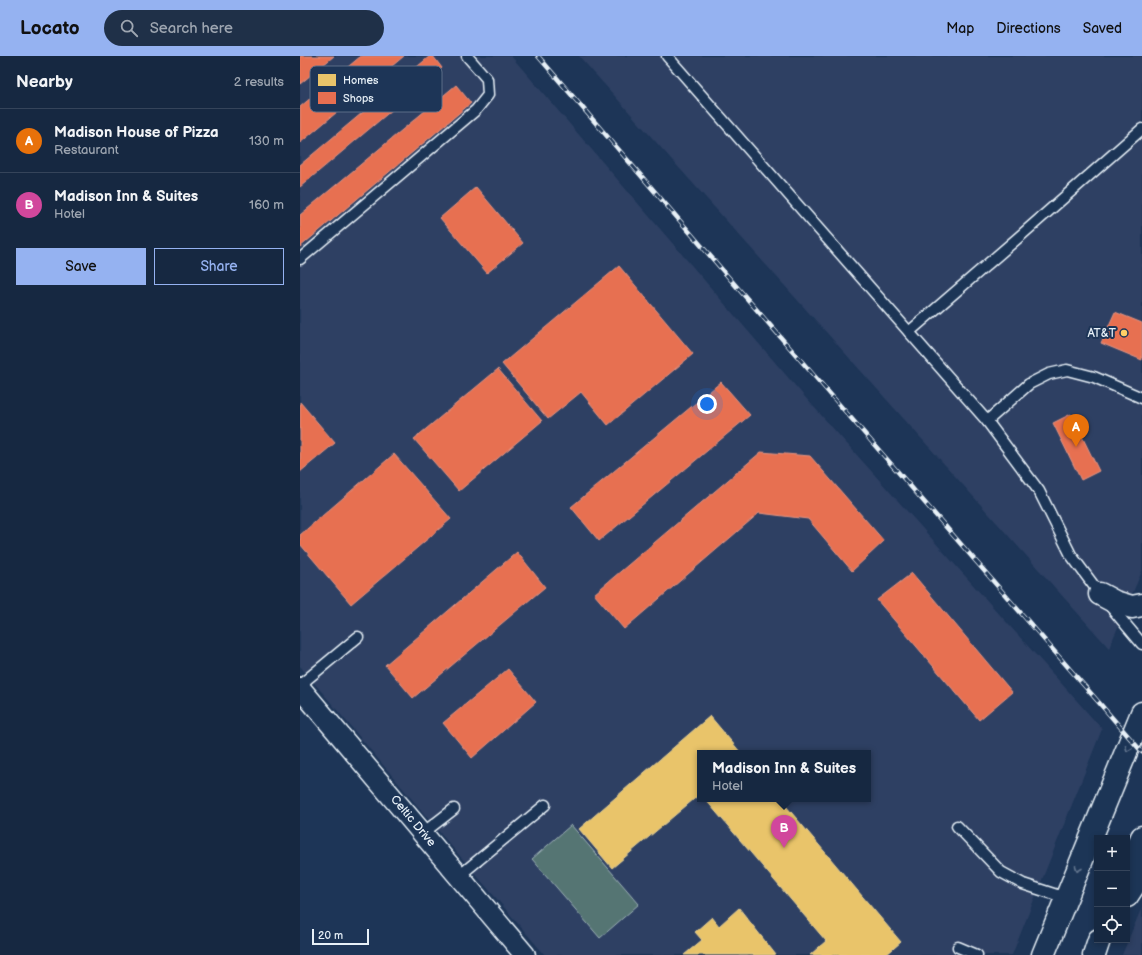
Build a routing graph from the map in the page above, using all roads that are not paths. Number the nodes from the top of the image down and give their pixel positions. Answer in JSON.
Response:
{"nodes":[{"id":1,"x":467,"y":56,"type":"edge"},
{"id":2,"x":667,"y":56,"type":"edge"},
{"id":3,"x":1142,"y":129,"type":"edge"},
{"id":4,"x":300,"y":259,"type":"edge"},
{"id":5,"x":910,"y":332,"type":"junction"},
{"id":6,"x":1142,"y":398,"type":"edge"},
{"id":7,"x":987,"y":421,"type":"junction"},
{"id":8,"x":1100,"y":594,"type":"junction"},
{"id":9,"x":1142,"y":605,"type":"edge"},
{"id":10,"x":358,"y":637,"type":"dead end"},
{"id":11,"x":1142,"y":644,"type":"edge"},
{"id":12,"x":300,"y":686,"type":"edge"},
{"id":13,"x":1142,"y":713,"type":"edge"},
{"id":14,"x":546,"y":805,"type":"dead end"},
{"id":15,"x":454,"y":808,"type":"dead end"},
{"id":16,"x":957,"y":826,"type":"dead end"},
{"id":17,"x":423,"y":833,"type":"junction"},
{"id":18,"x":1142,"y":837,"type":"edge"},
{"id":19,"x":1128,"y":871,"type":"edge"},
{"id":20,"x":1142,"y":873,"type":"edge"},
{"id":21,"x":459,"y":876,"type":"junction"},
{"id":22,"x":1130,"y":891,"type":"edge"},
{"id":23,"x":1066,"y":898,"type":"junction"},
{"id":24,"x":1098,"y":943,"type":"edge"},
{"id":25,"x":958,"y":947,"type":"dead end"},
{"id":26,"x":525,"y":955,"type":"edge"},
{"id":27,"x":977,"y":955,"type":"edge"},
{"id":28,"x":1043,"y":955,"type":"edge"},
{"id":29,"x":1094,"y":955,"type":"edge"}],
"edges":[{"from":1,"to":4,"type":"lane"},
{"from":2,"to":5,"type":"lane"},
{"from":3,"to":5,"type":"lane"},
{"from":5,"to":7,"type":"lane"},
{"from":6,"to":7,"type":"lane"},
{"from":7,"to":8,"type":"lane"},
{"from":8,"to":9,"type":"main road"},
{"from":8,"to":11,"type":"lane"},
{"from":10,"to":12,"type":"lane"},
{"from":12,"to":17,"type":"street","name":"Celtic Drive"},
{"from":13,"to":23,"type":"main road","one_way":true},
{"from":14,"to":21,"type":"lane"},
{"from":15,"to":17,"type":"lane"},
{"from":16,"to":23,"type":"lane"},
{"from":17,"to":21,"type":"street","name":"Celtic Drive"},
{"from":18,"to":19,"type":"main road"},
{"from":20,"to":22,"type":"main road"},
{"from":21,"to":26,"type":"street","name":"Celtic Drive"},
{"from":23,"to":28,"type":"main road"},
{"from":24,"to":29,"type":"main road"},
{"from":25,"to":27,"type":"lane"}]}
